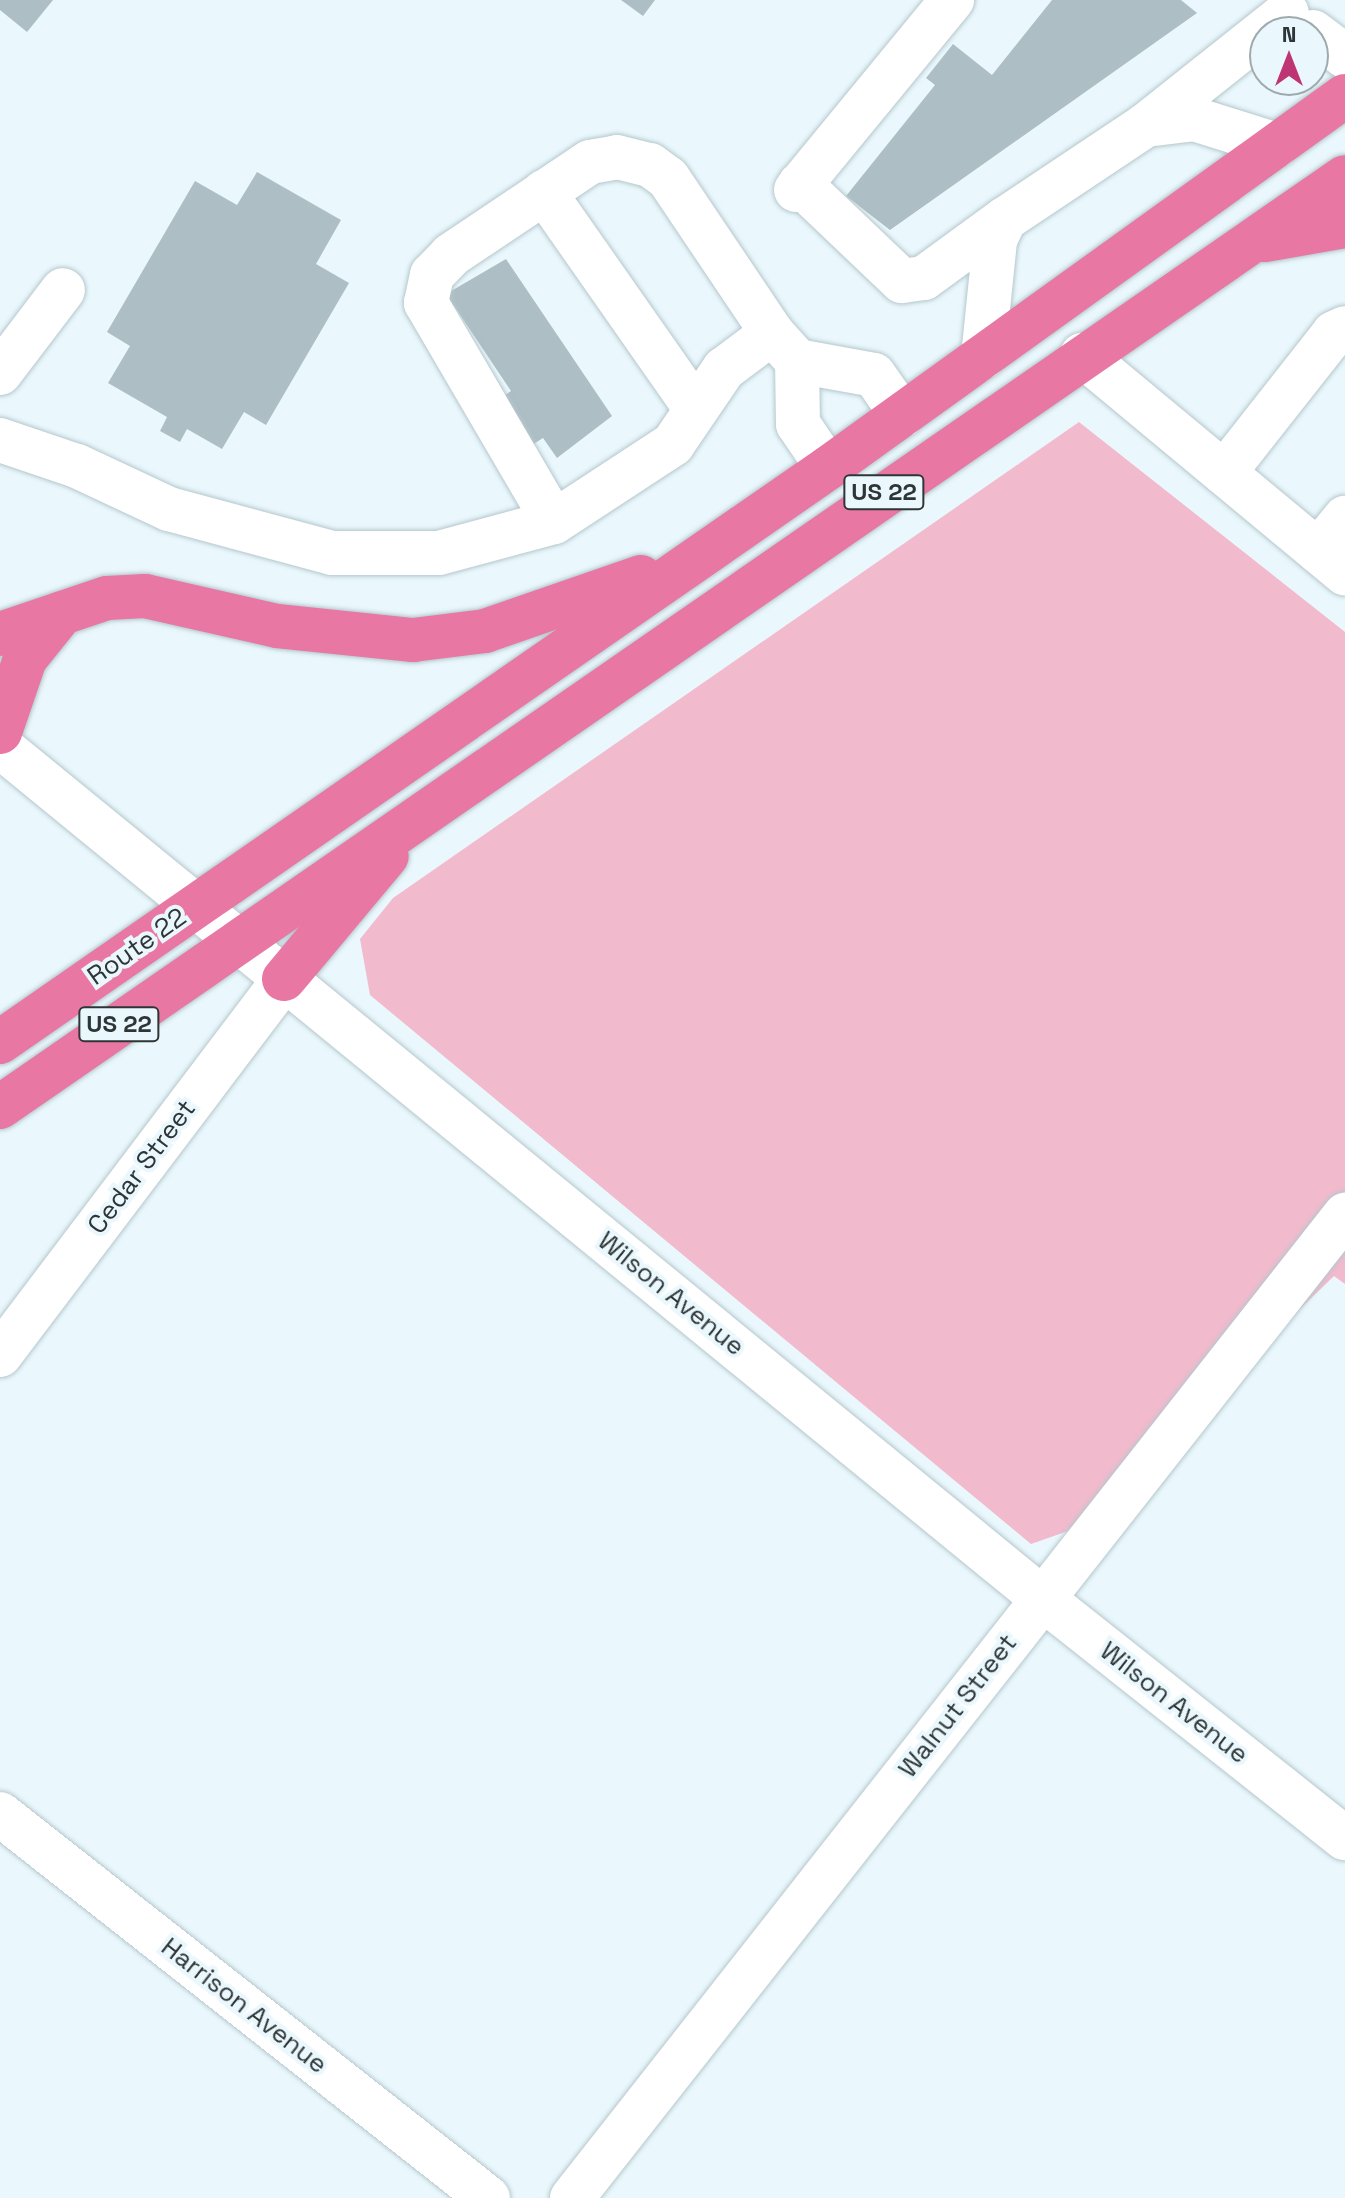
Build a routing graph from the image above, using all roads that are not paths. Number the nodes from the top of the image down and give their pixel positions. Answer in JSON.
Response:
{"nodes":[{"id":1,"x":952,"y":0,"type":"edge"},
{"id":2,"x":1249,"y":52,"type":"edge"},
{"id":3,"x":1345,"y":96,"type":"edge"},
{"id":4,"x":1146,"y":125,"type":"junction"},
{"id":5,"x":1277,"y":145,"type":"junction"},
{"id":6,"x":1345,"y":177,"type":"edge"},
{"id":7,"x":544,"y":192,"type":"junction"},
{"id":8,"x":1005,"y":219,"type":"junction"},
{"id":9,"x":1345,"y":226,"type":"edge"},
{"id":10,"x":1239,"y":247,"type":"junction"},
{"id":11,"x":63,"y":290,"type":"dead end"},
{"id":12,"x":1345,"y":328,"type":"edge"},
{"id":13,"x":785,"y":347,"type":"junction"},
{"id":14,"x":1082,"y":355,"type":"junction"},
{"id":15,"x":983,"y":357,"type":"junction"},
{"id":16,"x":0,"y":373,"type":"edge"},
{"id":17,"x":695,"y":408,"type":"junction"},
{"id":18,"x":902,"y":415,"type":"junction"},
{"id":19,"x":0,"y":440,"type":"edge"},
{"id":20,"x":828,"y":468,"type":"junction"},
{"id":21,"x":1224,"y":473,"type":"junction"},
{"id":22,"x":770,"y":508,"type":"junction"},
{"id":23,"x":554,"y":522,"type":"junction"},
{"id":24,"x":1336,"y":547,"type":"edge"},
{"id":25,"x":62,"y":613,"type":"junction"},
{"id":26,"x":0,"y":634,"type":"edge"},
{"id":27,"x":0,"y":732,"type":"edge"},
{"id":28,"x":0,"y":746,"type":"edge"},
{"id":29,"x":425,"y":811,"type":"junction"},
{"id":30,"x":195,"y":906,"type":"junction"},
{"id":31,"x":238,"y":941,"type":"junction"},
{"id":32,"x":284,"y":979,"type":"junction"},
{"id":33,"x":0,"y":1042,"type":"edge"},
{"id":34,"x":0,"y":1107,"type":"edge"},
{"id":35,"x":1345,"y":1215,"type":"edge"},
{"id":36,"x":0,"y":1355,"type":"edge"},
{"id":37,"x":1043,"y":1599,"type":"junction"},
{"id":38,"x":0,"y":1814,"type":"edge"},
{"id":39,"x":1345,"y":1838,"type":"edge"},
{"id":40,"x":488,"y":2198,"type":"edge"},
{"id":41,"x":572,"y":2198,"type":"edge"}],
"edges":[{"from":1,"to":8,"type":"street"},
{"from":2,"to":4,"type":"street"},
{"from":3,"to":5,"type":"highway","number":"US 22"},
{"from":4,"to":5,"type":"street"},
{"from":4,"to":8,"type":"street"},
{"from":5,"to":15,"type":"highway","number":"US 22"},
{"from":6,"to":10,"type":"highway","number":"US 22"},
{"from":7,"to":13,"type":"street"},
{"from":7,"to":17,"type":"street"},
{"from":7,"to":23,"type":"street"},
{"from":8,"to":15,"type":"street"},
{"from":9,"to":10,"type":"highway"},
{"from":10,"to":14,"type":"highway","number":"US 22"},
{"from":11,"to":16,"type":"street"},
{"from":12,"to":21,"type":"street"},
{"from":13,"to":17,"type":"street"},
{"from":13,"to":18,"type":"street"},
{"from":13,"to":20,"type":"street"},
{"from":14,"to":21,"type":"street"},
{"from":14,"to":29,"type":"highway","number":"US 22"},
{"from":15,"to":18,"type":"highway","number":"US 22"},
{"from":17,"to":23,"type":"street"},
{"from":18,"to":20,"type":"highway","number":"US 22"},
{"from":19,"to":23,"type":"street"},
{"from":20,"to":22,"type":"highway","number":"US 22"},
{"from":21,"to":24,"type":"street"},
{"from":22,"to":25,"type":"highway"},
{"from":22,"to":30,"type":"highway","number":"US 22"},
{"from":25,"to":26,"type":"highway"},
{"from":25,"to":27,"type":"highway"},
{"from":28,"to":30,"type":"street","name":"Wilson Avenue"},
{"from":29,"to":31,"type":"highway","number":"US 22"},
{"from":29,"to":32,"type":"highway"},
{"from":30,"to":31,"type":"street","name":"Wilson Avenue"},
{"from":30,"to":33,"type":"highway","name":"Route 22","number":"US 22"},
{"from":31,"to":32,"type":"street","name":"Wilson Avenue"},
{"from":31,"to":34,"type":"highway","number":"US 22"},
{"from":32,"to":36,"type":"street","name":"Cedar Street"},
{"from":32,"to":37,"type":"street","name":"Wilson Avenue"},
{"from":35,"to":37,"type":"street","name":"Walnut Street"},
{"from":37,"to":39,"type":"street","name":"Wilson Avenue"},
{"from":37,"to":41,"type":"street","name":"Walnut Street"},
{"from":38,"to":40,"type":"street","name":"Harrison Avenue"}]}
